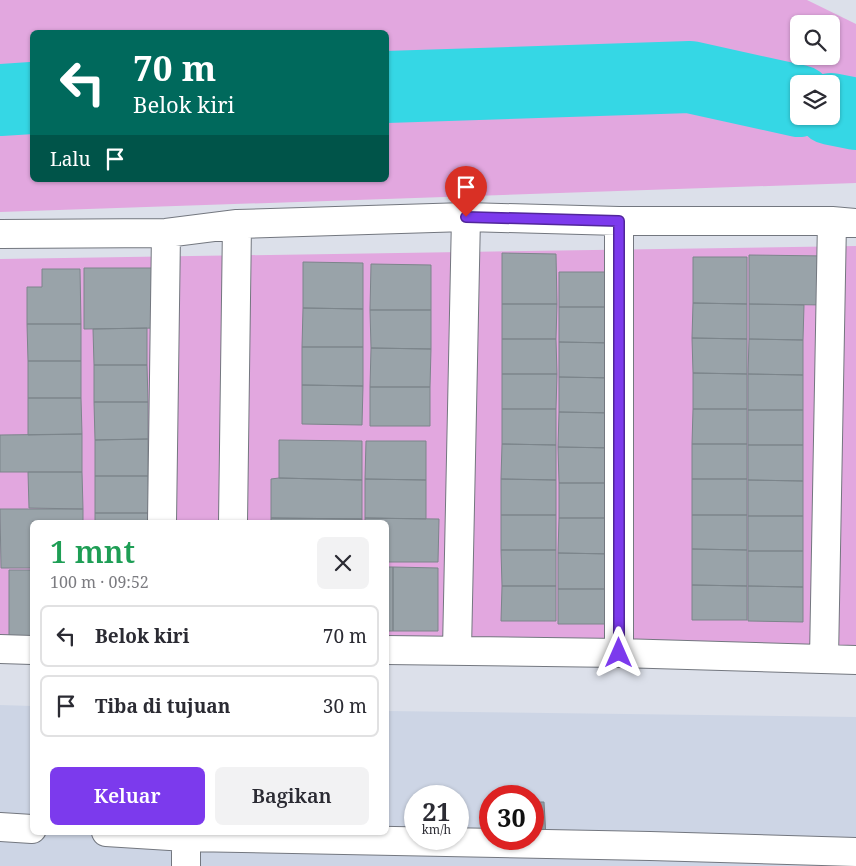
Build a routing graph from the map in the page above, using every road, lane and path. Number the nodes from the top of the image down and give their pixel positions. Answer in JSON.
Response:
{"nodes":[{"id":1,"x":466,"y":217,"type":"junction"},
{"id":2,"x":619,"y":221,"type":"junction"},
{"id":3,"x":844,"y":222,"type":"edge"},
{"id":4,"x":237,"y":224,"type":"junction"},
{"id":5,"x":166,"y":233,"type":"junction"},
{"id":6,"x":0,"y":234,"type":"edge"},
{"id":7,"x":162,"y":520,"type":"edge"},
{"id":8,"x":233,"y":520,"type":"edge"},
{"id":9,"x":0,"y":649,"type":"edge"},
{"id":10,"x":30,"y":650,"type":"edge"},
{"id":11,"x":389,"y":650,"type":"edge"},
{"id":12,"x":457,"y":650,"type":"junction"},
{"id":13,"x":619,"y":653,"type":"junction"},
{"id":14,"x":824,"y":659,"type":"junction"},
{"id":15,"x":856,"y":660,"type":"edge"},
{"id":16,"x":0,"y":827,"type":"edge"},
{"id":17,"x":30,"y":829,"type":"edge"},
{"id":18,"x":154,"y":835,"type":"edge"},
{"id":19,"x":186,"y":837,"type":"junction"},
{"id":20,"x":856,"y":852,"type":"edge"},
{"id":21,"x":186,"y":866,"type":"edge"}],
"edges":[{"from":1,"to":2,"type":"street"},
{"from":1,"to":4,"type":"street"},
{"from":1,"to":12,"type":"street"},
{"from":2,"to":3,"type":"street"},
{"from":2,"to":13,"type":"street"},
{"from":3,"to":14,"type":"street"},
{"from":4,"to":5,"type":"street"},
{"from":4,"to":8,"type":"street"},
{"from":5,"to":6,"type":"street"},
{"from":5,"to":7,"type":"street"},
{"from":9,"to":10,"type":"street"},
{"from":11,"to":12,"type":"street"},
{"from":12,"to":13,"type":"street"},
{"from":13,"to":14,"type":"street"},
{"from":14,"to":15,"type":"street"},
{"from":16,"to":17,"type":"street"},
{"from":18,"to":19,"type":"street"},
{"from":19,"to":20,"type":"street"},
{"from":19,"to":21,"type":"street"}]}
